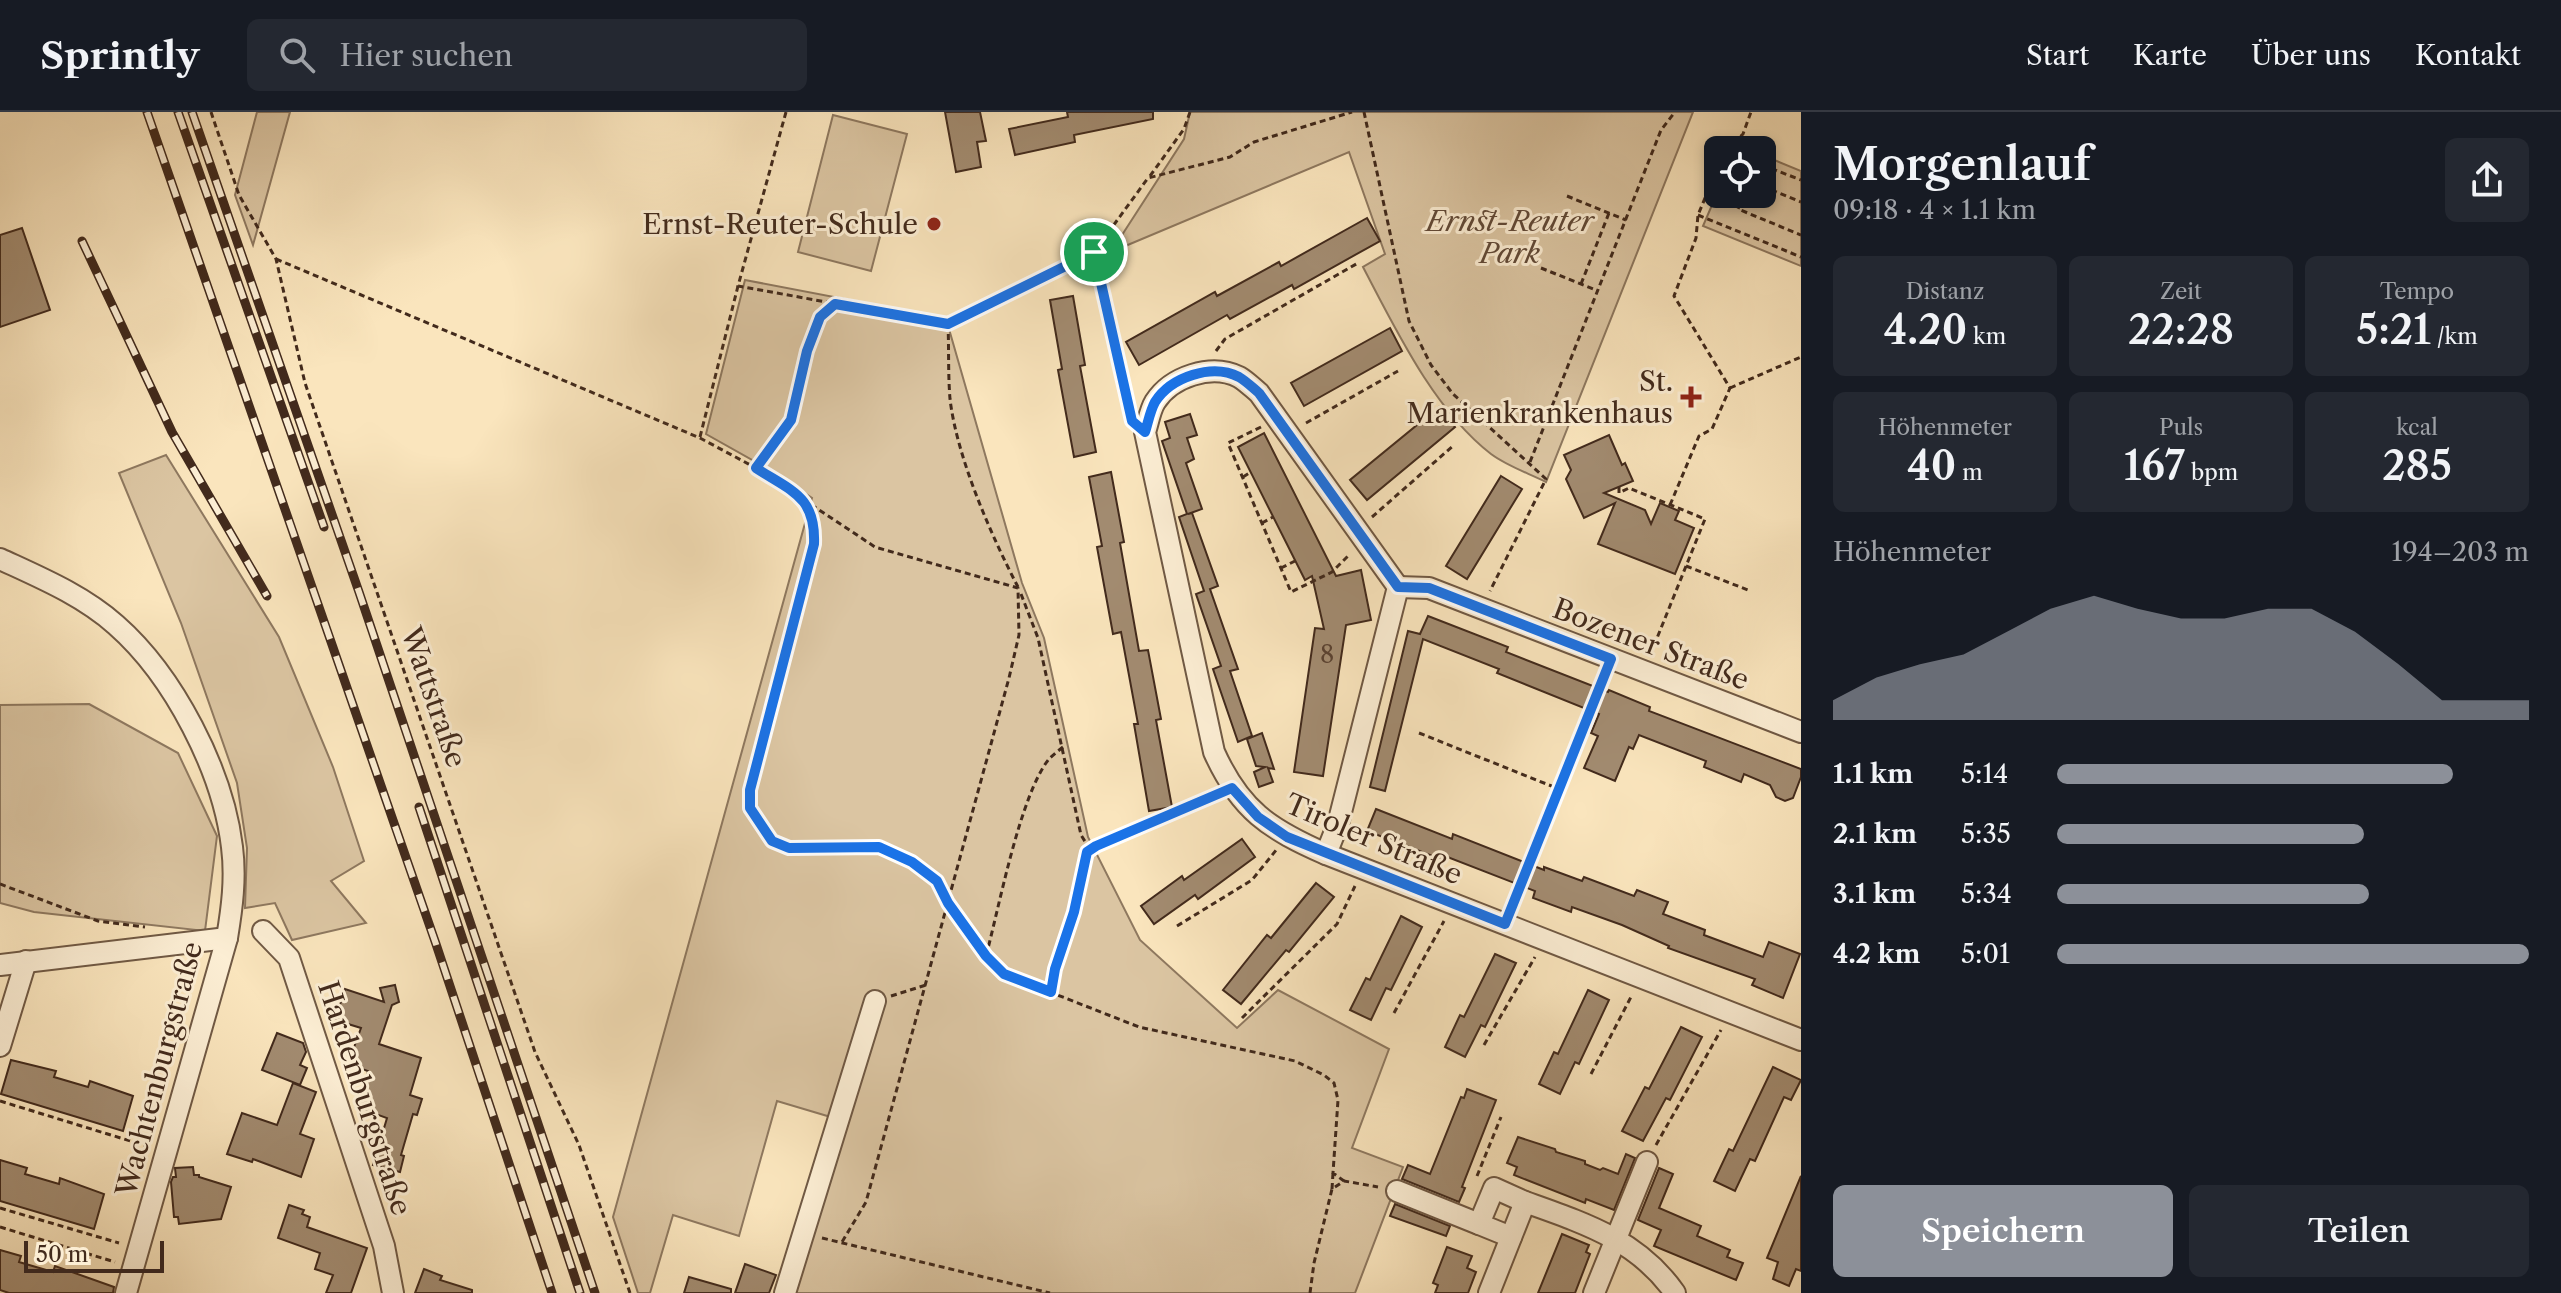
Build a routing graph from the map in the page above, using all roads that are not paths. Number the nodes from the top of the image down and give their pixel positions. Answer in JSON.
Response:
{"nodes":[{"id":1,"x":0,"y":559,"type":"edge"},
{"id":2,"x":1398,"y":587,"type":"junction"},
{"id":3,"x":1801,"y":732,"type":"edge"},
{"id":4,"x":1326,"y":854,"type":"junction"},
{"id":5,"x":263,"y":931,"type":"dead end"},
{"id":6,"x":227,"y":938,"type":"junction"},
{"id":7,"x":26,"y":961,"type":"junction"},
{"id":8,"x":0,"y":965,"type":"edge"},
{"id":9,"x":875,"y":1001,"type":"road end"},
{"id":10,"x":1801,"y":1041,"type":"edge"},
{"id":11,"x":0,"y":1046,"type":"edge"},
{"id":12,"x":1647,"y":1162,"type":"road end"},
{"id":13,"x":1397,"y":1191,"type":"road end"},
{"id":14,"x":1525,"y":1202,"type":"junction"},
{"id":15,"x":1479,"y":1224,"type":"junction"},
{"id":16,"x":1511,"y":1237,"type":"junction"},
{"id":17,"x":1615,"y":1239,"type":"junction"},
{"id":18,"x":126,"y":1293,"type":"edge"},
{"id":19,"x":393,"y":1293,"type":"edge"},
{"id":20,"x":785,"y":1293,"type":"edge"},
{"id":21,"x":1489,"y":1293,"type":"edge"},
{"id":22,"x":1594,"y":1293,"type":"edge"},
{"id":23,"x":1675,"y":1293,"type":"edge"}],
"edges":[{"from":1,"to":6,"type":"street"},
{"from":2,"to":3,"type":"street","name":"Bozener Straße"},
{"from":2,"to":4,"type":"street"},
{"from":2,"to":4,"type":"street","name":"Tiroler Straße"},
{"from":4,"to":10,"type":"street","name":"Tiroler Straße"},
{"from":5,"to":19,"type":"street","name":"Hardenburgstraße"},
{"from":6,"to":7,"type":"street","name":"Wachtenburgstraße"},
{"from":6,"to":18,"type":"street","name":"Wachtenburgstraße"},
{"from":7,"to":8,"type":"street","name":"Wachtenburgstraße"},
{"from":7,"to":11,"type":"street"},
{"from":9,"to":20,"type":"street"},
{"from":12,"to":17,"type":"street"},
{"from":13,"to":15,"type":"street"},
{"from":14,"to":15,"type":"street"},
{"from":14,"to":16,"type":"street"},
{"from":14,"to":17,"type":"street"},
{"from":15,"to":16,"type":"street"},
{"from":16,"to":21,"type":"street"},
{"from":17,"to":22,"type":"street"},
{"from":17,"to":23,"type":"street"}]}
